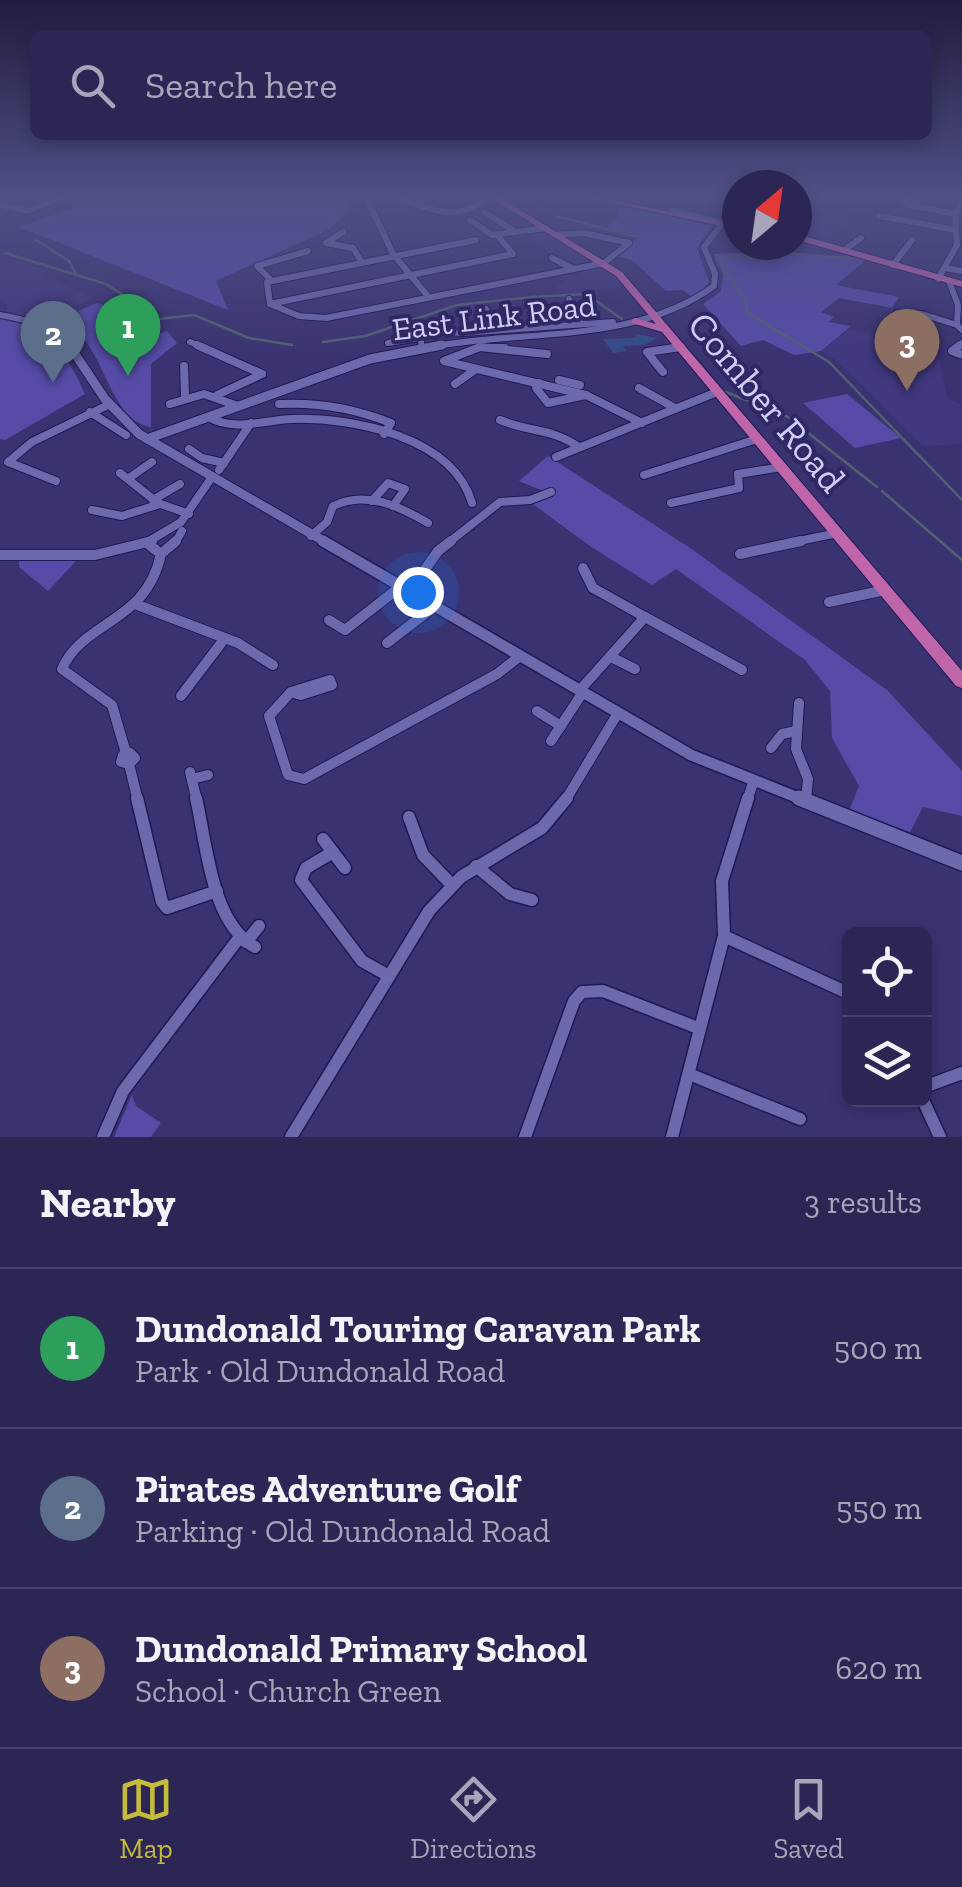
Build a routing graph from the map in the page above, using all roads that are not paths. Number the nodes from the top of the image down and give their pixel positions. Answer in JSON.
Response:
{"nodes":[{"id":1,"x":354,"y":250,"type":"edge"},
{"id":2,"x":393,"y":250,"type":"edge"},
{"id":3,"x":422,"y":250,"type":"edge"},
{"id":4,"x":510,"y":250,"type":"edge"},
{"id":5,"x":582,"y":250,"type":"edge"},
{"id":6,"x":620,"y":250,"type":"edge"},
{"id":7,"x":705,"y":250,"type":"edge"},
{"id":8,"x":843,"y":250,"type":"edge"},
{"id":9,"x":904,"y":250,"type":"edge"},
{"id":10,"x":957,"y":250,"type":"edge"},
{"id":11,"x":308,"y":251,"type":"dead end"},
{"id":12,"x":395,"y":255,"type":"junction"},
{"id":13,"x":552,"y":258,"type":"dead end"},
{"id":14,"x":361,"y":261,"type":"junction"},
{"id":15,"x":604,"y":263,"type":"junction"},
{"id":16,"x":893,"y":265,"type":"junction"},
{"id":17,"x":574,"y":268,"type":"junction"},
{"id":18,"x":945,"y":268,"type":"junction"},
{"id":19,"x":962,"y":271,"type":"edge"},
{"id":20,"x":412,"y":276,"type":"junction"},
{"id":21,"x":938,"y":278,"type":"junction"},
{"id":22,"x":269,"y":281,"type":"junction"},
{"id":23,"x":950,"y":282,"type":"junction"},
{"id":24,"x":962,"y":284,"type":"edge"},
{"id":25,"x":427,"y":294,"type":"junction"},
{"id":26,"x":569,"y":299,"type":"dead end"},
{"id":27,"x":526,"y":303,"type":"dead end"},
{"id":28,"x":270,"y":304,"type":"junction"},
{"id":29,"x":1,"y":309,"type":"edge"},
{"id":30,"x":486,"y":310,"type":"dead end"},
{"id":31,"x":657,"y":311,"type":"junction"},
{"id":32,"x":444,"y":315,"type":"dead end"},
{"id":33,"x":613,"y":322,"type":"dead end"},
{"id":34,"x":636,"y":322,"type":"junction"},
{"id":35,"x":582,"y":323,"type":"junction"},
{"id":36,"x":538,"y":327,"type":"junction"},
{"id":37,"x":959,"y":327,"type":"edge"},
{"id":38,"x":494,"y":330,"type":"junction"},
{"id":39,"x":667,"y":330,"type":"junction"},
{"id":40,"x":444,"y":331,"type":"junction"},
{"id":41,"x":882,"y":332,"type":"dead end"},
{"id":42,"x":190,"y":342,"type":"dead end"},
{"id":43,"x":388,"y":343,"type":"dead end"},
{"id":44,"x":421,"y":343,"type":"junction"},
{"id":45,"x":488,"y":343,"type":"junction"},
{"id":46,"x":962,"y":343,"type":"edge"},
{"id":47,"x":681,"y":347,"type":"junction"},
{"id":48,"x":547,"y":354,"type":"dead end"},
{"id":49,"x":960,"y":354,"type":"edge"},
{"id":50,"x":184,"y":366,"type":"dead end"},
{"id":51,"x":476,"y":369,"type":"junction"},
{"id":52,"x":663,"y":372,"type":"dead end"},
{"id":53,"x":539,"y":383,"type":"junction"},
{"id":54,"x":455,"y":384,"type":"dead end"},
{"id":55,"x":563,"y":384,"type":"junction"},
{"id":56,"x":580,"y":385,"type":"dead end"},
{"id":57,"x":639,"y":388,"type":"dead end"},
{"id":58,"x":717,"y":392,"type":"junction"},
{"id":59,"x":217,"y":395,"type":"junction"},
{"id":60,"x":586,"y":395,"type":"junction"},
{"id":61,"x":185,"y":396,"type":"junction"},
{"id":62,"x":170,"y":404,"type":"dead end"},
{"id":63,"x":279,"y":404,"type":"dead end"},
{"id":64,"x":108,"y":405,"type":"junction"},
{"id":65,"x":238,"y":406,"type":"junction"},
{"id":66,"x":675,"y":408,"type":"junction"},
{"id":67,"x":90,"y":412,"type":"junction"},
{"id":68,"x":208,"y":416,"type":"junction"},
{"id":69,"x":500,"y":420,"type":"dead end"},
{"id":70,"x":642,"y":422,"type":"junction"},
{"id":71,"x":251,"y":424,"type":"junction"},
{"id":72,"x":129,"y":432,"type":"junction"},
{"id":73,"x":166,"y":432,"type":"junction"},
{"id":74,"x":384,"y":434,"type":"junction"},
{"id":75,"x":757,"y":439,"type":"junction"},
{"id":76,"x":153,"y":442,"type":"junction"},
{"id":77,"x":579,"y":447,"type":"junction"},
{"id":78,"x":189,"y":449,"type":"dead end"},
{"id":79,"x":556,"y":457,"type":"dead end"},
{"id":80,"x":4,"y":461,"type":"edge"},
{"id":81,"x":152,"y":462,"type":"dead end"},
{"id":82,"x":782,"y":467,"type":"junction"},
{"id":83,"x":218,"y":470,"type":"junction"},
{"id":84,"x":644,"y":475,"type":"dead end"},
{"id":85,"x":56,"y":481,"type":"dead end"},
{"id":86,"x":180,"y":484,"type":"dead end"},
{"id":87,"x":551,"y":492,"type":"dead end"},
{"id":88,"x":372,"y":501,"type":"junction"},
{"id":89,"x":155,"y":503,"type":"junction"},
{"id":90,"x":472,"y":503,"type":"dead end"},
{"id":91,"x":671,"y":504,"type":"dead end"},
{"id":92,"x":394,"y":506,"type":"junction"},
{"id":93,"x":92,"y":510,"type":"dead end"},
{"id":94,"x":189,"y":514,"type":"junction"},
{"id":95,"x":428,"y":523,"type":"dead end"},
{"id":96,"x":182,"y":531,"type":"dead end"},
{"id":97,"x":838,"y":533,"type":"junction"},
{"id":98,"x":311,"y":536,"type":"junction"},
{"id":99,"x":147,"y":543,"type":"junction"},
{"id":100,"x":161,"y":554,"type":"junction"},
{"id":101,"x":740,"y":554,"type":"dead end"},
{"id":102,"x":0,"y":555,"type":"edge"},
{"id":103,"x":583,"y":568,"type":"dead end"},
{"id":104,"x":405,"y":589,"type":"junction"},
{"id":105,"x":885,"y":590,"type":"junction"},
{"id":106,"x":829,"y":602,"type":"dead end"},
{"id":107,"x":135,"y":604,"type":"junction"},
{"id":108,"x":435,"y":606,"type":"junction"},
{"id":109,"x":645,"y":617,"type":"junction"},
{"id":110,"x":328,"y":620,"type":"dead end"},
{"id":111,"x":225,"y":638,"type":"junction"},
{"id":112,"x":387,"y":643,"type":"dead end"},
{"id":113,"x":520,"y":656,"type":"junction"},
{"id":114,"x":611,"y":657,"type":"junction"},
{"id":115,"x":273,"y":665,"type":"dead end"},
{"id":116,"x":634,"y":670,"type":"dead end"},
{"id":117,"x":742,"y":670,"type":"dead end"},
{"id":118,"x":962,"y":682,"type":"edge"},
{"id":119,"x":581,"y":691,"type":"junction"},
{"id":120,"x":289,"y":692,"type":"dead end"},
{"id":121,"x":181,"y":696,"type":"dead end"},
{"id":122,"x":799,"y":702,"type":"dead end"},
{"id":123,"x":536,"y":711,"type":"dead end"},
{"id":124,"x":618,"y":713,"type":"junction"},
{"id":125,"x":561,"y":726,"type":"junction"},
{"id":126,"x":796,"y":731,"type":"junction"},
{"id":127,"x":551,"y":742,"type":"dead end"},
{"id":128,"x":771,"y":748,"type":"dead end"},
{"id":129,"x":128,"y":759,"type":"joint"},
{"id":130,"x":208,"y":775,"type":"dead end"},
{"id":131,"x":754,"y":780,"type":"junction"},
{"id":132,"x":806,"y":800,"type":"junction"},
{"id":133,"x":410,"y":816,"type":"dead end"},
{"id":134,"x":323,"y":839,"type":"dead end"},
{"id":135,"x":333,"y":852,"type":"junction"},
{"id":136,"x":962,"y":862,"type":"edge"},
{"id":137,"x":476,"y":866,"type":"junction"},
{"id":138,"x":346,"y":868,"type":"dead end"},
{"id":139,"x":452,"y":885,"type":"junction"},
{"id":140,"x":217,"y":891,"type":"junction"},
{"id":141,"x":532,"y":900,"type":"dead end"},
{"id":142,"x":259,"y":926,"type":"dead end"},
{"id":143,"x":724,"y":936,"type":"junction"},
{"id":144,"x":247,"y":942,"type":"junction"},
{"id":145,"x":388,"y":976,"type":"junction"},
{"id":146,"x":842,"y":990,"type":"edge"},
{"id":147,"x":698,"y":1028,"type":"junction"},
{"id":148,"x":962,"y":1072,"type":"edge"},
{"id":149,"x":689,"y":1074,"type":"junction"},
{"id":150,"x":932,"y":1084,"type":"edge"},
{"id":151,"x":926,"y":1107,"type":"edge"},
{"id":152,"x":800,"y":1119,"type":"dead end"},
{"id":153,"x":102,"y":1137,"type":"edge"},
{"id":154,"x":291,"y":1137,"type":"edge"},
{"id":155,"x":525,"y":1137,"type":"edge"},
{"id":156,"x":672,"y":1137,"type":"edge"},
{"id":157,"x":940,"y":1137,"type":"edge"}],
"edges":[{"from":1,"to":14,"type":"street"},
{"from":2,"to":12,"type":"street"},
{"from":3,"to":12,"type":"street"},
{"from":4,"to":20,"type":"street"},
{"from":5,"to":15,"type":"highway","name":"Comber Road"},
{"from":6,"to":15,"type":"street"},
{"from":7,"to":31,"type":"street","name":"East Link Road"},
{"from":8,"to":16,"type":"highway"},
{"from":9,"to":16,"type":"street"},
{"from":10,"to":18,"type":"street"},
{"from":11,"to":22,"type":"street"},
{"from":12,"to":14,"type":"street"},
{"from":12,"to":20,"type":"street"},
{"from":13,"to":17,"type":"street"},
{"from":14,"to":22,"type":"street"},
{"from":15,"to":17,"type":"street"},
{"from":15,"to":31,"type":"highway","name":"Comber Road"},
{"from":16,"to":21,"type":"highway"},
{"from":17,"to":25,"type":"street"},
{"from":18,"to":19,"type":"street"},
{"from":18,"to":21,"type":"street"},
{"from":20,"to":25,"type":"street"},
{"from":20,"to":28,"type":"street"},
{"from":21,"to":23,"type":"highway"},
{"from":22,"to":28,"type":"street"},
{"from":23,"to":24,"type":"highway"},
{"from":23,"to":37,"type":"street"},
{"from":25,"to":28,"type":"street"},
{"from":26,"to":35,"type":"street"},
{"from":27,"to":36,"type":"street"},
{"from":29,"to":64,"type":"street"},
{"from":30,"to":38,"type":"street"},
{"from":31,"to":34,"type":"street","name":"East Link Road"},
{"from":31,"to":39,"type":"highway","name":"Comber Road"},
{"from":32,"to":40,"type":"street"},
{"from":33,"to":35,"type":"street"},
{"from":34,"to":39,"type":"highway"},
{"from":34,"to":45,"type":"street","name":"East Link Road"},
{"from":35,"to":36,"type":"street"},
{"from":36,"to":38,"type":"street"},
{"from":37,"to":41,"type":"street"},
{"from":38,"to":40,"type":"street"},
{"from":39,"to":47,"type":"highway","name":"Comber Road"},
{"from":40,"to":44,"type":"street"},
{"from":42,"to":59,"type":"street"},
{"from":43,"to":44,"type":"street"},
{"from":44,"to":45,"type":"street","name":"East Link Road"},
{"from":44,"to":65,"type":"street","name":"East Link Road"},
{"from":45,"to":48,"type":"street"},
{"from":45,"to":51,"type":"street"},
{"from":46,"to":49,"type":"street"},
{"from":47,"to":52,"type":"street"},
{"from":47,"to":58,"type":"highway","name":"Comber Road"},
{"from":50,"to":61,"type":"street"},
{"from":51,"to":53,"type":"street"},
{"from":51,"to":54,"type":"street"},
{"from":53,"to":55,"type":"street"},
{"from":53,"to":60,"type":"street"},
{"from":55,"to":56,"type":"street"},
{"from":55,"to":60,"type":"street"},
{"from":57,"to":66,"type":"street"},
{"from":58,"to":66,"type":"street"},
{"from":58,"to":75,"type":"highway","name":"Comber Road"},
{"from":59,"to":61,"type":"street"},
{"from":59,"to":65,"type":"street"},
{"from":60,"to":70,"type":"street"},
{"from":61,"to":62,"type":"street"},
{"from":63,"to":74,"type":"street"},
{"from":64,"to":67,"type":"street"},
{"from":64,"to":72,"type":"street"},
{"from":65,"to":68,"type":"street","name":"East Link Road"},
{"from":66,"to":70,"type":"street"},
{"from":67,"to":72,"type":"street"},
{"from":67,"to":80,"type":"street"},
{"from":68,"to":71,"type":"street"},
{"from":68,"to":73,"type":"street","name":"East Link Road"},
{"from":69,"to":77,"type":"street"},
{"from":70,"to":77,"type":"street"},
{"from":71,"to":74,"type":"street"},
{"from":71,"to":83,"type":"street"},
{"from":72,"to":73,"type":"street"},
{"from":72,"to":76,"type":"street"},
{"from":73,"to":76,"type":"street"},
{"from":74,"to":90,"type":"street"},
{"from":75,"to":82,"type":"highway","name":"Comber Road"},
{"from":75,"to":84,"type":"street"},
{"from":76,"to":83,"type":"street"},
{"from":77,"to":79,"type":"street"},
{"from":78,"to":83,"type":"street"},
{"from":80,"to":85,"type":"street"},
{"from":81,"to":89,"type":"street"},
{"from":82,"to":91,"type":"street"},
{"from":82,"to":97,"type":"highway","name":"Comber Road"},
{"from":83,"to":94,"type":"street"},
{"from":83,"to":98,"type":"street"},
{"from":86,"to":89,"type":"street"},
{"from":87,"to":104,"type":"street"},
{"from":88,"to":92,"type":"street"},
{"from":88,"to":92,"type":"street"},
{"from":88,"to":98,"type":"street"},
{"from":89,"to":93,"type":"street"},
{"from":89,"to":94,"type":"street"},
{"from":92,"to":95,"type":"street"},
{"from":94,"to":99,"type":"street"},
{"from":96,"to":100,"type":"street"},
{"from":97,"to":101,"type":"street"},
{"from":97,"to":105,"type":"highway","name":"Comber Road"},
{"from":98,"to":104,"type":"street"},
{"from":99,"to":100,"type":"street"},
{"from":99,"to":102,"type":"street"},
{"from":100,"to":107,"type":"street"},
{"from":103,"to":109,"type":"street"},
{"from":104,"to":108,"type":"street"},
{"from":104,"to":110,"type":"street"},
{"from":105,"to":106,"type":"street"},
{"from":105,"to":118,"type":"highway","name":"Comber Road"},
{"from":107,"to":111,"type":"street"},
{"from":107,"to":129,"type":"street"},
{"from":108,"to":112,"type":"street"},
{"from":108,"to":113,"type":"street"},
{"from":109,"to":114,"type":"street"},
{"from":109,"to":117,"type":"street"},
{"from":111,"to":115,"type":"street"},
{"from":111,"to":121,"type":"street"},
{"from":113,"to":119,"type":"street"},
{"from":113,"to":120,"type":"street"},
{"from":114,"to":116,"type":"street"},
{"from":114,"to":119,"type":"street"},
{"from":119,"to":124,"type":"street"},
{"from":119,"to":125,"type":"street"},
{"from":122,"to":126,"type":"street"},
{"from":123,"to":125,"type":"street"},
{"from":124,"to":131,"type":"street"},
{"from":124,"to":137,"type":"street"},
{"from":125,"to":127,"type":"street"},
{"from":126,"to":128,"type":"street"},
{"from":126,"to":132,"type":"street"},
{"from":129,"to":140,"type":"street"},
{"from":130,"to":140,"type":"street"},
{"from":131,"to":132,"type":"street"},
{"from":131,"to":143,"type":"street"},
{"from":132,"to":136,"type":"street"},
{"from":133,"to":139,"type":"street"},
{"from":134,"to":135,"type":"street"},
{"from":135,"to":138,"type":"street"},
{"from":135,"to":145,"type":"street"},
{"from":137,"to":139,"type":"street"},
{"from":137,"to":141,"type":"street"},
{"from":139,"to":145,"type":"street"},
{"from":140,"to":144,"type":"street"},
{"from":142,"to":144,"type":"street"},
{"from":143,"to":146,"type":"street"},
{"from":143,"to":147,"type":"street"},
{"from":144,"to":153,"type":"street"},
{"from":145,"to":154,"type":"street"},
{"from":147,"to":149,"type":"street"},
{"from":147,"to":155,"type":"street"},
{"from":148,"to":150,"type":"street"},
{"from":149,"to":152,"type":"street"},
{"from":149,"to":156,"type":"street"},
{"from":151,"to":157,"type":"street"}]}
